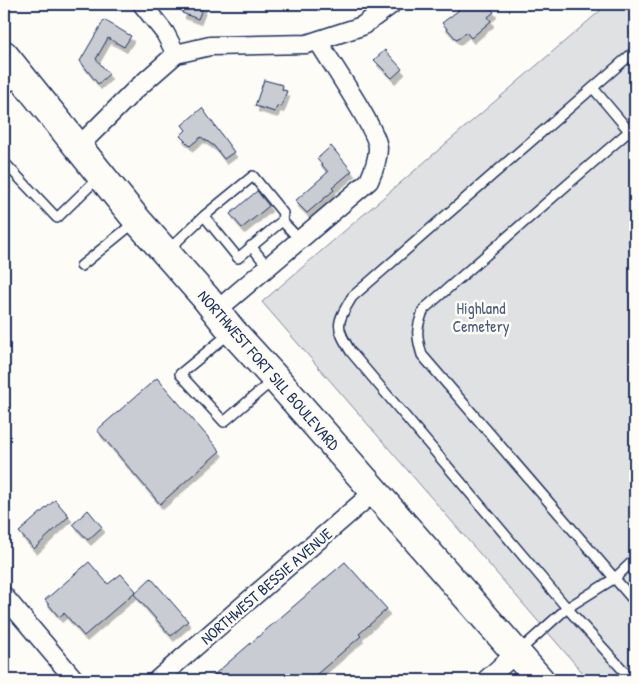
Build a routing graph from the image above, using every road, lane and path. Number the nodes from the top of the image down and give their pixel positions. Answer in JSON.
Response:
{"nodes":[{"id":1,"x":142,"y":4,"type":"edge"},
{"id":2,"x":392,"y":4,"type":"edge"},
{"id":3,"x":318,"y":41,"type":"junction"},
{"id":4,"x":635,"y":51,"type":"edge"},
{"id":5,"x":176,"y":54,"type":"junction"},
{"id":6,"x":4,"y":55,"type":"edge"},
{"id":7,"x":12,"y":84,"type":"edge"},
{"id":8,"x":593,"y":88,"type":"junction"},
{"id":9,"x":633,"y":131,"type":"edge"},
{"id":10,"x":77,"y":148,"type":"junction"},
{"id":11,"x":4,"y":162,"type":"edge"},
{"id":12,"x":100,"y":176,"type":"junction"},
{"id":13,"x":204,"y":216,"type":"junction"},
{"id":14,"x":137,"y":220,"type":"junction"},
{"id":15,"x":282,"y":221,"type":"junction"},
{"id":16,"x":300,"y":240,"type":"junction"},
{"id":17,"x":251,"y":246,"type":"junction"},
{"id":18,"x":166,"y":252,"type":"junction"},
{"id":19,"x":81,"y":266,"type":"dead end"},
{"id":20,"x":268,"y":267,"type":"junction"},
{"id":21,"x":224,"y":321,"type":"junction"},
{"id":22,"x":275,"y":378,"type":"junction"},
{"id":23,"x":374,"y":491,"type":"junction"},
{"id":24,"x":635,"y":559,"type":"edge"},
{"id":25,"x":615,"y":578,"type":"junction"},
{"id":26,"x":4,"y":596,"type":"edge"},
{"id":27,"x":635,"y":602,"type":"edge"},
{"id":28,"x":567,"y":608,"type":"junction"},
{"id":29,"x":516,"y":653,"type":"junction"},
{"id":30,"x":76,"y":680,"type":"edge"},
{"id":31,"x":157,"y":680,"type":"edge"},
{"id":32,"x":486,"y":680,"type":"edge"},
{"id":33,"x":540,"y":680,"type":"edge"},
{"id":34,"x":632,"y":680,"type":"edge"}],
"edges":[{"from":1,"to":5,"type":"street"},
{"from":2,"to":3,"type":"street"},
{"from":3,"to":5,"type":"street"},
{"from":3,"to":16,"type":"street"},
{"from":4,"to":8,"type":"lane"},
{"from":5,"to":10,"type":"street"},
{"from":6,"to":7,"type":"main road","name":"NORTHWEST FORT SILL BOULEVARD"},
{"from":7,"to":10,"type":"main road","name":"NORTHWEST FORT SILL BOULEVARD"},
{"from":8,"to":9,"type":"lane"},
{"from":8,"to":28,"type":"lane"},
{"from":9,"to":25,"type":"lane"},
{"from":10,"to":12,"type":"main road","name":"NORTHWEST FORT SILL BOULEVARD"},
{"from":11,"to":12,"type":"lane"},
{"from":12,"to":14,"type":"main road","name":"NORTHWEST FORT SILL BOULEVARD"},
{"from":13,"to":15,"type":"lane"},
{"from":13,"to":17,"type":"lane"},
{"from":13,"to":18,"type":"lane"},
{"from":14,"to":18,"type":"main road","name":"NORTHWEST FORT SILL BOULEVARD"},
{"from":14,"to":19,"type":"lane"},
{"from":15,"to":16,"type":"lane"},
{"from":15,"to":17,"type":"lane"},
{"from":16,"to":20,"type":"street"},
{"from":17,"to":20,"type":"lane"},
{"from":18,"to":21,"type":"main road","name":"NORTHWEST FORT SILL BOULEVARD"},
{"from":20,"to":21,"type":"street"},
{"from":21,"to":22,"type":"main road","name":"NORTHWEST FORT SILL BOULEVARD"},
{"from":21,"to":22,"type":"lane"},
{"from":22,"to":23,"type":"main road","name":"NORTHWEST FORT SILL BOULEVARD"},
{"from":23,"to":29,"type":"main road","name":"NORTHWEST FORT SILL BOULEVARD"},
{"from":23,"to":31,"type":"street","name":"NORTHWEST BESSIE AVENUE"},
{"from":24,"to":25,"type":"lane"},
{"from":25,"to":27,"type":"lane"},
{"from":25,"to":28,"type":"lane"},
{"from":26,"to":30,"type":"street"},
{"from":28,"to":29,"type":"lane"},
{"from":28,"to":34,"type":"lane"},
{"from":29,"to":32,"type":"street"},
{"from":29,"to":33,"type":"main road","name":"NORTHWEST FORT SILL BOULEVARD"}]}
